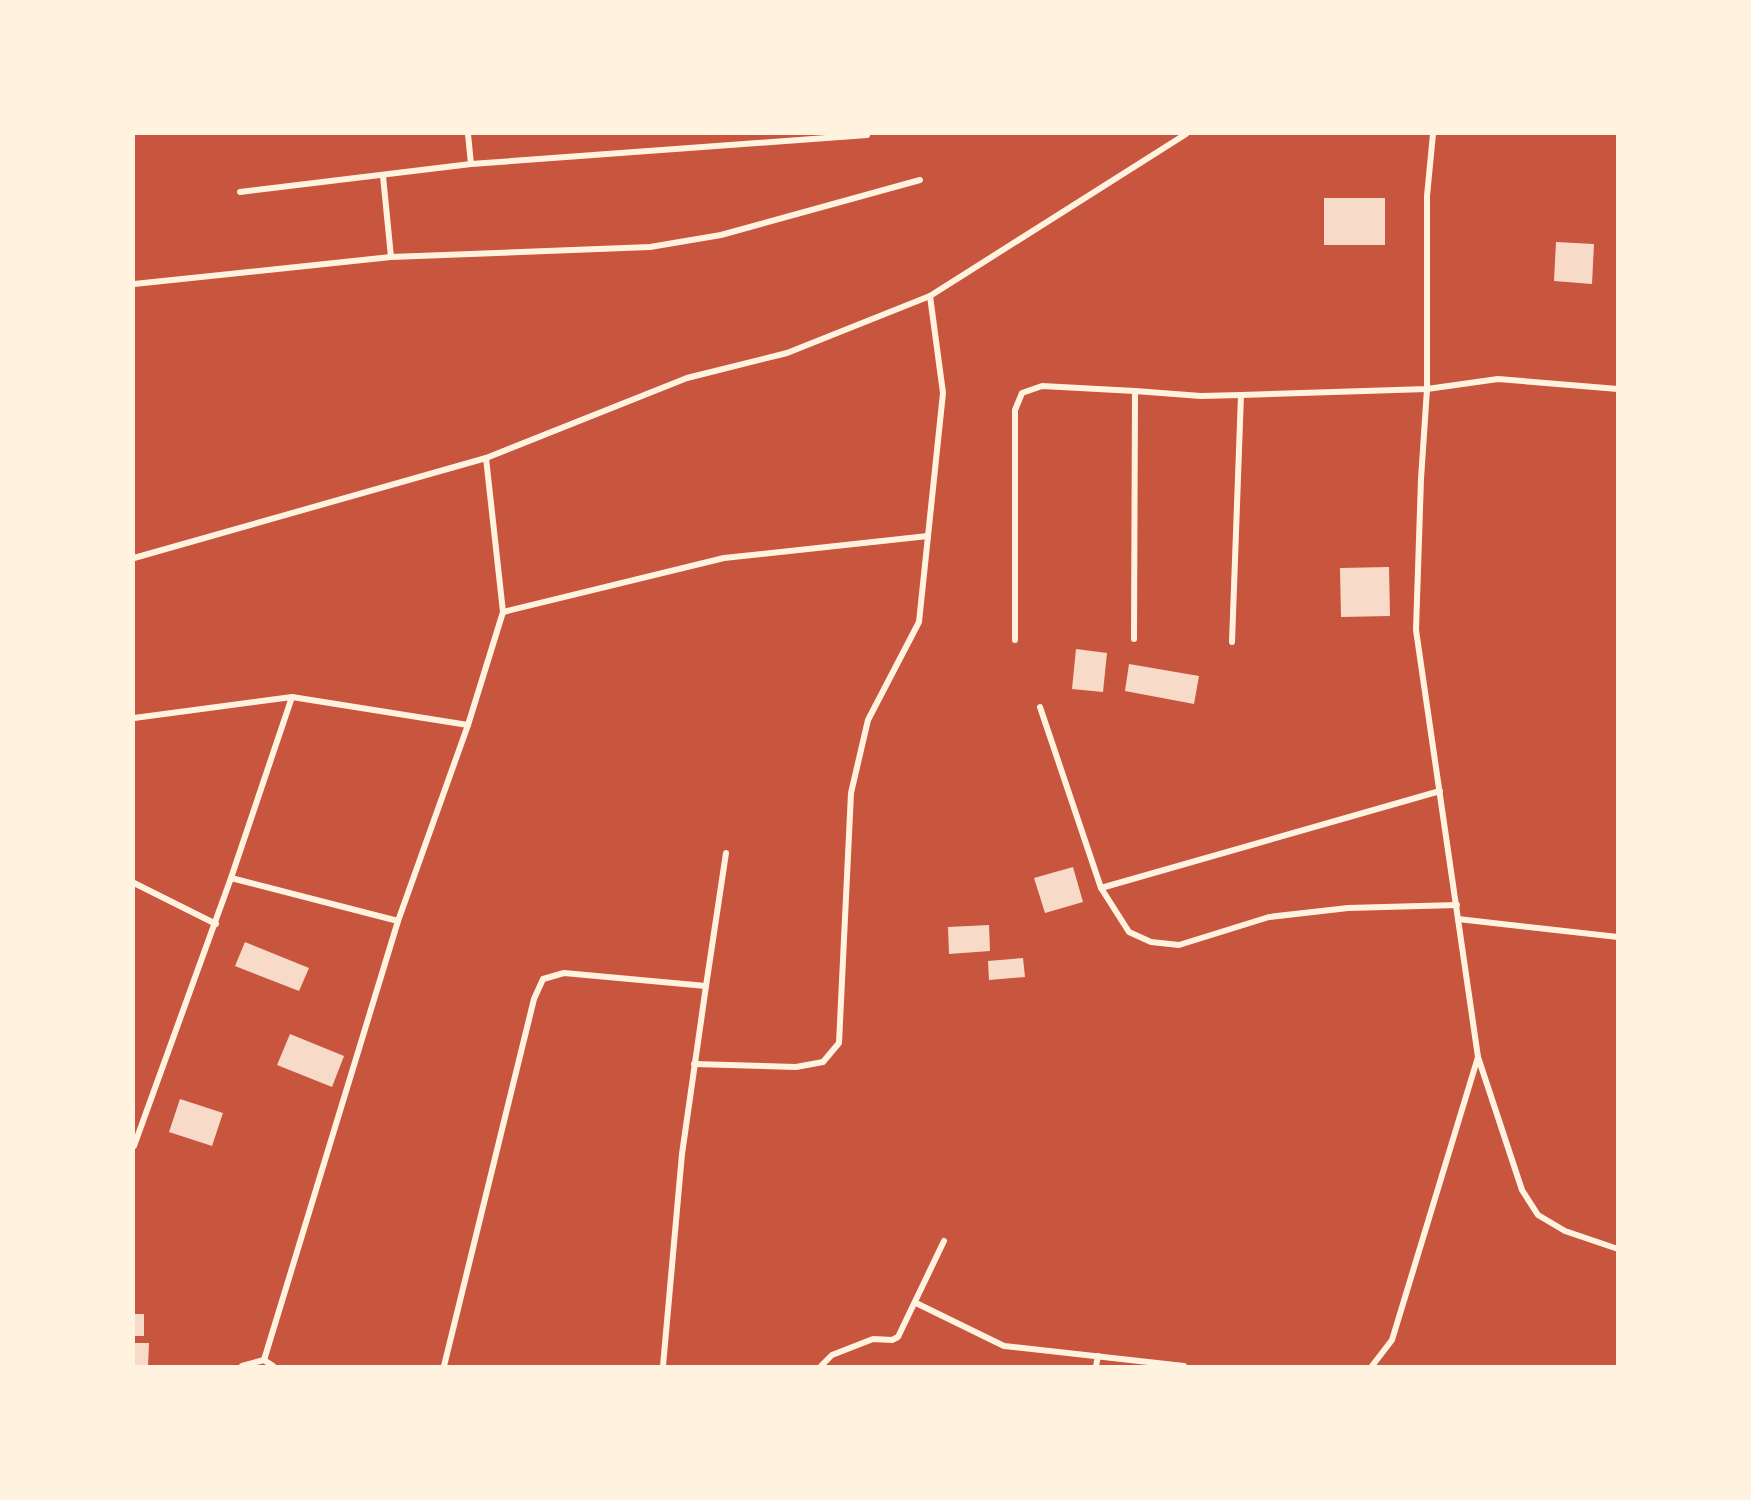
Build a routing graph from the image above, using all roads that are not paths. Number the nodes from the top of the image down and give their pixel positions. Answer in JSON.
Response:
{"nodes":[{"id":1,"x":468,"y":134,"type":"edge"},
{"id":2,"x":1186,"y":134,"type":"edge"},
{"id":3,"x":1433,"y":134,"type":"edge"},
{"id":4,"x":867,"y":135,"type":"dead end"},
{"id":5,"x":471,"y":164,"type":"junction"},
{"id":6,"x":383,"y":176,"type":"junction"},
{"id":7,"x":920,"y":180,"type":"dead end"},
{"id":8,"x":240,"y":192,"type":"dead end"},
{"id":9,"x":391,"y":257,"type":"junction"},
{"id":10,"x":134,"y":284,"type":"edge"},
{"id":11,"x":930,"y":296,"type":"junction"},
{"id":12,"x":1427,"y":389,"type":"junction"},
{"id":13,"x":1617,"y":389,"type":"edge"},
{"id":14,"x":1135,"y":390,"type":"junction"},
{"id":15,"x":1241,"y":395,"type":"junction"},
{"id":16,"x":486,"y":458,"type":"junction"},
{"id":17,"x":928,"y":536,"type":"junction"},
{"id":18,"x":134,"y":558,"type":"edge"},
{"id":19,"x":503,"y":612,"type":"junction"},
{"id":20,"x":1134,"y":639,"type":"dead end"},
{"id":21,"x":1015,"y":640,"type":"dead end"},
{"id":22,"x":1232,"y":642,"type":"dead end"},
{"id":23,"x":292,"y":697,"type":"junction"},
{"id":24,"x":1040,"y":707,"type":"dead end"},
{"id":25,"x":134,"y":718,"type":"edge"},
{"id":26,"x":468,"y":725,"type":"junction"},
{"id":27,"x":1440,"y":791,"type":"junction"},
{"id":28,"x":726,"y":853,"type":"dead end"},
{"id":29,"x":231,"y":878,"type":"junction"},
{"id":30,"x":134,"y":883,"type":"edge"},
{"id":31,"x":1101,"y":888,"type":"junction"},
{"id":32,"x":1457,"y":905,"type":"junction"},
{"id":33,"x":1458,"y":919,"type":"junction"},
{"id":34,"x":398,"y":921,"type":"junction"},
{"id":35,"x":216,"y":924,"type":"junction"},
{"id":36,"x":1617,"y":937,"type":"edge"},
{"id":37,"x":706,"y":986,"type":"junction"},
{"id":38,"x":1478,"y":1057,"type":"junction"},
{"id":39,"x":694,"y":1064,"type":"junction"},
{"id":40,"x":134,"y":1146,"type":"edge"},
{"id":41,"x":944,"y":1241,"type":"dead end"},
{"id":42,"x":1617,"y":1249,"type":"edge"},
{"id":43,"x":916,"y":1303,"type":"junction"},
{"id":44,"x":1098,"y":1356,"type":"junction"},
{"id":45,"x":264,"y":1360,"type":"junction"},
{"id":46,"x":242,"y":1366,"type":"edge"},
{"id":47,"x":273,"y":1366,"type":"edge"},
{"id":48,"x":444,"y":1366,"type":"edge"},
{"id":49,"x":663,"y":1366,"type":"edge"},
{"id":50,"x":821,"y":1366,"type":"edge"},
{"id":51,"x":1096,"y":1366,"type":"edge"},
{"id":52,"x":1184,"y":1366,"type":"edge"},
{"id":53,"x":1372,"y":1366,"type":"edge"}],
"edges":[{"from":1,"to":5,"type":"street"},
{"from":2,"to":11,"type":"street"},
{"from":3,"to":12,"type":"street"},
{"from":4,"to":5,"type":"street"},
{"from":5,"to":6,"type":"street"},
{"from":6,"to":8,"type":"street"},
{"from":6,"to":9,"type":"street"},
{"from":7,"to":9,"type":"street"},
{"from":9,"to":10,"type":"street"},
{"from":11,"to":16,"type":"street"},
{"from":11,"to":17,"type":"street"},
{"from":12,"to":13,"type":"street"},
{"from":12,"to":15,"type":"street"},
{"from":12,"to":27,"type":"street"},
{"from":14,"to":15,"type":"street"},
{"from":14,"to":20,"type":"street"},
{"from":14,"to":21,"type":"street"},
{"from":15,"to":22,"type":"street"},
{"from":16,"to":18,"type":"street"},
{"from":16,"to":19,"type":"street"},
{"from":17,"to":19,"type":"street"},
{"from":17,"to":39,"type":"street"},
{"from":19,"to":26,"type":"street"},
{"from":23,"to":25,"type":"street"},
{"from":23,"to":26,"type":"street"},
{"from":23,"to":29,"type":"street"},
{"from":24,"to":31,"type":"street"},
{"from":26,"to":34,"type":"street"},
{"from":27,"to":31,"type":"street"},
{"from":27,"to":32,"type":"street"},
{"from":28,"to":37,"type":"street"},
{"from":29,"to":34,"type":"street"},
{"from":29,"to":35,"type":"street"},
{"from":30,"to":35,"type":"street"},
{"from":31,"to":32,"type":"street"},
{"from":32,"to":33,"type":"street"},
{"from":33,"to":36,"type":"street"},
{"from":33,"to":38,"type":"street"},
{"from":34,"to":45,"type":"street"},
{"from":35,"to":40,"type":"street"},
{"from":37,"to":39,"type":"street"},
{"from":37,"to":48,"type":"street"},
{"from":38,"to":42,"type":"street"},
{"from":38,"to":53,"type":"street"},
{"from":39,"to":49,"type":"street"},
{"from":41,"to":43,"type":"street"},
{"from":43,"to":44,"type":"street"},
{"from":43,"to":50,"type":"street"},
{"from":44,"to":51,"type":"street"},
{"from":44,"to":52,"type":"street"},
{"from":45,"to":46,"type":"street"},
{"from":45,"to":47,"type":"street"}]}
